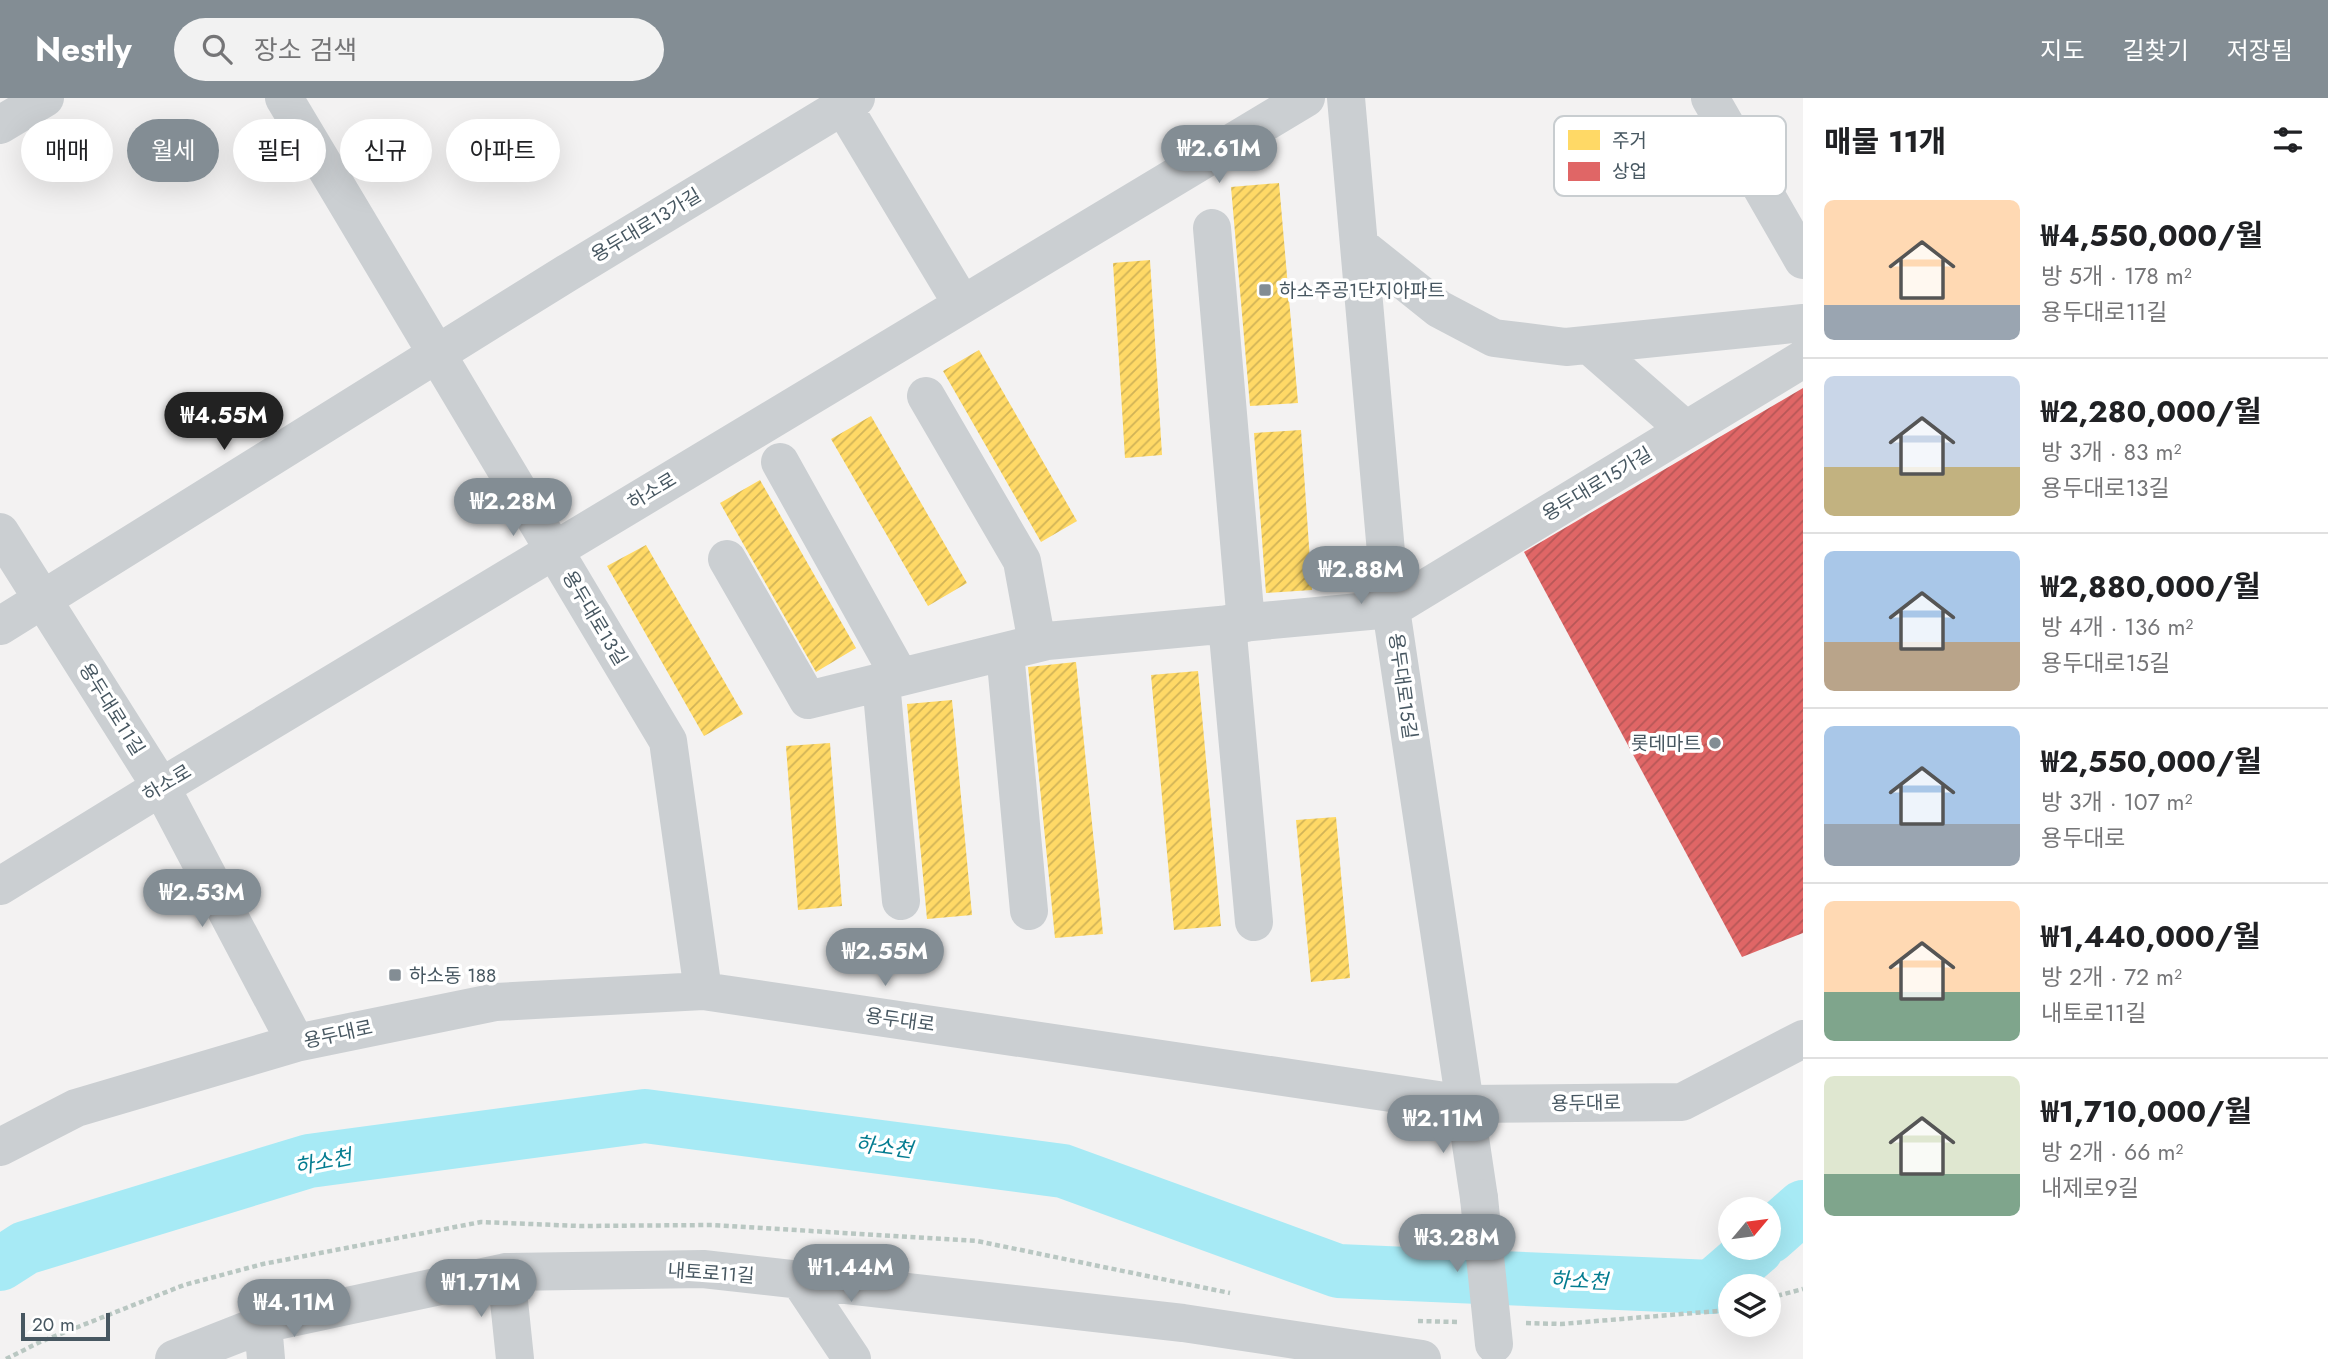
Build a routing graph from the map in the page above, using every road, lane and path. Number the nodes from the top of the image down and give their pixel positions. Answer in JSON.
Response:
{"nodes":[{"id":1,"x":45,"y":98,"type":"edge"},
{"id":2,"x":284,"y":98,"type":"edge"},
{"id":3,"x":1306,"y":98,"type":"edge"},
{"id":4,"x":1346,"y":98,"type":"edge"},
{"id":5,"x":1710,"y":98,"type":"edge"},
{"id":6,"x":849,"y":102,"type":"edge"},
{"id":7,"x":1720,"y":116,"type":"edge"},
{"id":8,"x":0,"y":125,"type":"edge"},
{"id":9,"x":1766,"y":196,"type":"edge"},
{"id":10,"x":1212,"y":228,"type":"dead end"},
{"id":11,"x":1359,"y":245,"type":"junction"},
{"id":12,"x":1803,"y":260,"type":"edge"},
{"id":13,"x":962,"y":304,"type":"junction"},
{"id":14,"x":1803,"y":323,"type":"edge"},
{"id":15,"x":1589,"y":345,"type":"junction"},
{"id":16,"x":438,"y":354,"type":"junction"},
{"id":17,"x":1803,"y":359,"type":"edge"},
{"id":18,"x":926,"y":396,"type":"dead end"},
{"id":19,"x":1686,"y":430,"type":"junction"},
{"id":20,"x":780,"y":462,"type":"dead end"},
{"id":21,"x":0,"y":532,"type":"edge"},
{"id":22,"x":554,"y":550,"type":"junction"},
{"id":23,"x":727,"y":559,"type":"dead end"},
{"id":24,"x":43,"y":601,"type":"junction"},
{"id":25,"x":1391,"y":609,"type":"junction"},
{"id":26,"x":1237,"y":623,"type":"junction"},
{"id":27,"x":0,"y":626,"type":"edge"},
{"id":28,"x":1021,"y":648,"type":"junction"},
{"id":29,"x":890,"y":680,"type":"junction"},
{"id":30,"x":161,"y":787,"type":"junction"},
{"id":31,"x":0,"y":886,"type":"edge"},
{"id":32,"x":901,"y":901,"type":"dead end"},
{"id":33,"x":1028,"y":911,"type":"dead end"},
{"id":34,"x":1254,"y":922,"type":"dead end"},
{"id":35,"x":703,"y":991,"type":"junction"},
{"id":36,"x":1803,"y":1039,"type":"edge"},
{"id":37,"x":296,"y":1043,"type":"junction"},
{"id":38,"x":1465,"y":1104,"type":"junction"},
{"id":39,"x":0,"y":1147,"type":"edge"},
{"id":40,"x":506,"y":1272,"type":"junction"},
{"id":41,"x":800,"y":1281,"type":"junction"},
{"id":42,"x":1803,"y":1289,"type":"edge"},
{"id":43,"x":1781,"y":1295,"type":"edge"},
{"id":44,"x":265,"y":1341,"type":"edge"},
{"id":45,"x":1495,"y":1351,"type":"edge"},
{"id":46,"x":1377,"y":1356,"type":"edge"},
{"id":47,"x":174,"y":1359,"type":"edge"},
{"id":48,"x":515,"y":1359,"type":"edge"},
{"id":49,"x":852,"y":1359,"type":"edge"},
{"id":50,"x":1422,"y":1359,"type":"edge"}],
"edges":[{"from":1,"to":8,"type":"street"},
{"from":2,"to":16,"type":"street","name":"용두대로13길"},
{"from":3,"to":13,"type":"street","name":"하소로"},
{"from":4,"to":11,"type":"street","name":"용두대로15길"},
{"from":5,"to":7,"type":"street"},
{"from":6,"to":13,"type":"street"},
{"from":6,"to":16,"type":"street","name":"용두대로13가길"},
{"from":9,"to":12,"type":"street"},
{"from":10,"to":26,"type":"street"},
{"from":11,"to":15,"type":"street"},
{"from":11,"to":25,"type":"street","name":"용두대로15길"},
{"from":13,"to":22,"type":"street","name":"하소로"},
{"from":14,"to":15,"type":"street"},
{"from":15,"to":19,"type":"street"},
{"from":16,"to":22,"type":"street","name":"용두대로13길"},
{"from":16,"to":24,"type":"street"},
{"from":17,"to":19,"type":"street","name":"용두대로15가길"},
{"from":18,"to":28,"type":"street"},
{"from":19,"to":25,"type":"street","name":"용두대로15가길"},
{"from":20,"to":29,"type":"street"},
{"from":21,"to":24,"type":"street","name":"용두대로11길"},
{"from":22,"to":30,"type":"street","name":"하소로"},
{"from":22,"to":35,"type":"street","name":"용두대로13길"},
{"from":23,"to":29,"type":"street"},
{"from":24,"to":27,"type":"street"},
{"from":24,"to":30,"type":"street","name":"용두대로11길"},
{"from":25,"to":26,"type":"street"},
{"from":25,"to":38,"type":"street","name":"용두대로15길"},
{"from":26,"to":28,"type":"street"},
{"from":26,"to":34,"type":"street"},
{"from":28,"to":29,"type":"street"},
{"from":28,"to":33,"type":"street"},
{"from":29,"to":32,"type":"street"},
{"from":30,"to":31,"type":"street","name":"하소로"},
{"from":30,"to":37,"type":"street","name":"용두대로11길"},
{"from":35,"to":37,"type":"street","name":"용두대로"},
{"from":35,"to":38,"type":"street","name":"용두대로"},
{"from":36,"to":38,"type":"street","name":"용두대로"},
{"from":37,"to":39,"type":"street","name":"용두대로"},
{"from":38,"to":45,"type":"street","name":"용두대로15길","bridge":true},
{"from":40,"to":41,"type":"street","name":"내토로11길"},
{"from":40,"to":44,"type":"street","name":"내토로11길"},
{"from":40,"to":48,"type":"street"},
{"from":41,"to":46,"type":"street","name":"내토로11길"},
{"from":41,"to":49,"type":"street"},
{"from":42,"to":43,"type":"path"},
{"from":44,"to":47,"type":"street","name":"내토로11길"},
{"from":46,"to":50,"type":"street","name":"내토로11길"}]}
